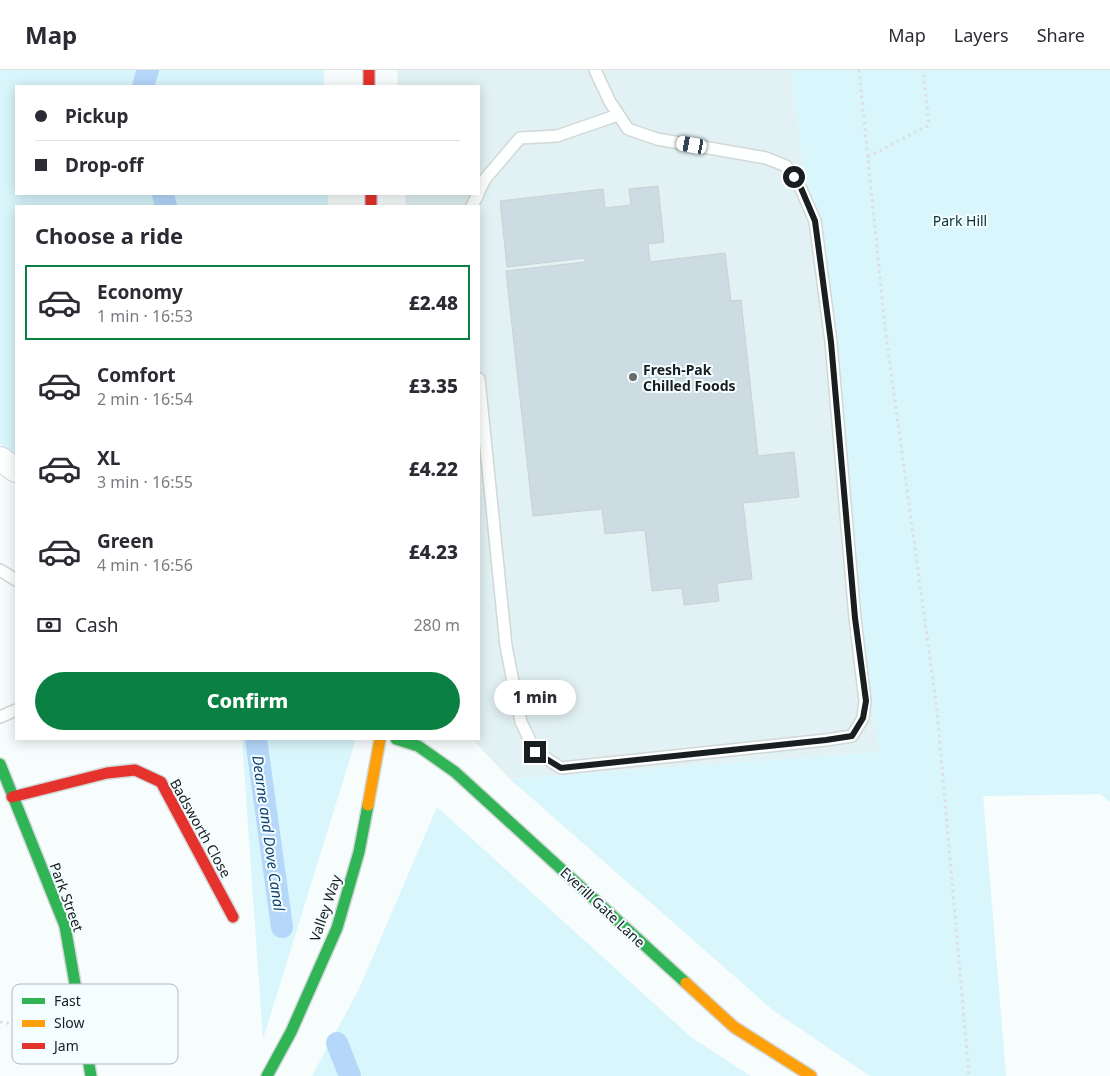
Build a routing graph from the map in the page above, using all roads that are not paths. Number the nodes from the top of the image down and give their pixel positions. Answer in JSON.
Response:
{"nodes":[{"id":1,"x":369,"y":70,"type":"edge"},
{"id":2,"x":595,"y":70,"type":"edge"},
{"id":3,"x":369,"y":85,"type":"edge"},
{"id":4,"x":618,"y":115,"type":"junction"},
{"id":5,"x":480,"y":189,"type":"edge"},
{"id":6,"x":480,"y":389,"type":"edge"},
{"id":7,"x":0,"y":459,"type":"edge"},
{"id":8,"x":15,"y":469,"type":"edge"},
{"id":9,"x":0,"y":570,"type":"edge"},
{"id":10,"x":15,"y":579,"type":"edge"},
{"id":11,"x":15,"y":710,"type":"edge"},
{"id":12,"x":0,"y":717,"type":"edge"},
{"id":13,"x":380,"y":740,"type":"edge"},
{"id":14,"x":399,"y":740,"type":"edge"},
{"id":15,"x":0,"y":764,"type":"edge"},
{"id":16,"x":12,"y":797,"type":"junction"},
{"id":17,"x":233,"y":917,"type":"dead end"},
{"id":18,"x":75,"y":984,"type":"edge"},
{"id":19,"x":267,"y":1076,"type":"edge"},
{"id":20,"x":811,"y":1076,"type":"edge"}],
"edges":[{"from":1,"to":3,"type":"street"},
{"from":2,"to":4,"type":"lane"},
{"from":4,"to":5,"type":"lane"},
{"from":4,"to":6,"type":"lane"},
{"from":7,"to":8,"type":"street"},
{"from":9,"to":10,"type":"lane"},
{"from":11,"to":12,"type":"lane"},
{"from":13,"to":19,"type":"street","name":"Valley Way"},
{"from":14,"to":20,"type":"street","name":"Everill Gate Lane"},
{"from":15,"to":16,"type":"street","name":"Park Street"},
{"from":16,"to":17,"type":"street","name":"Badsworth Close"},
{"from":16,"to":18,"type":"street","name":"Park Street"}]}
